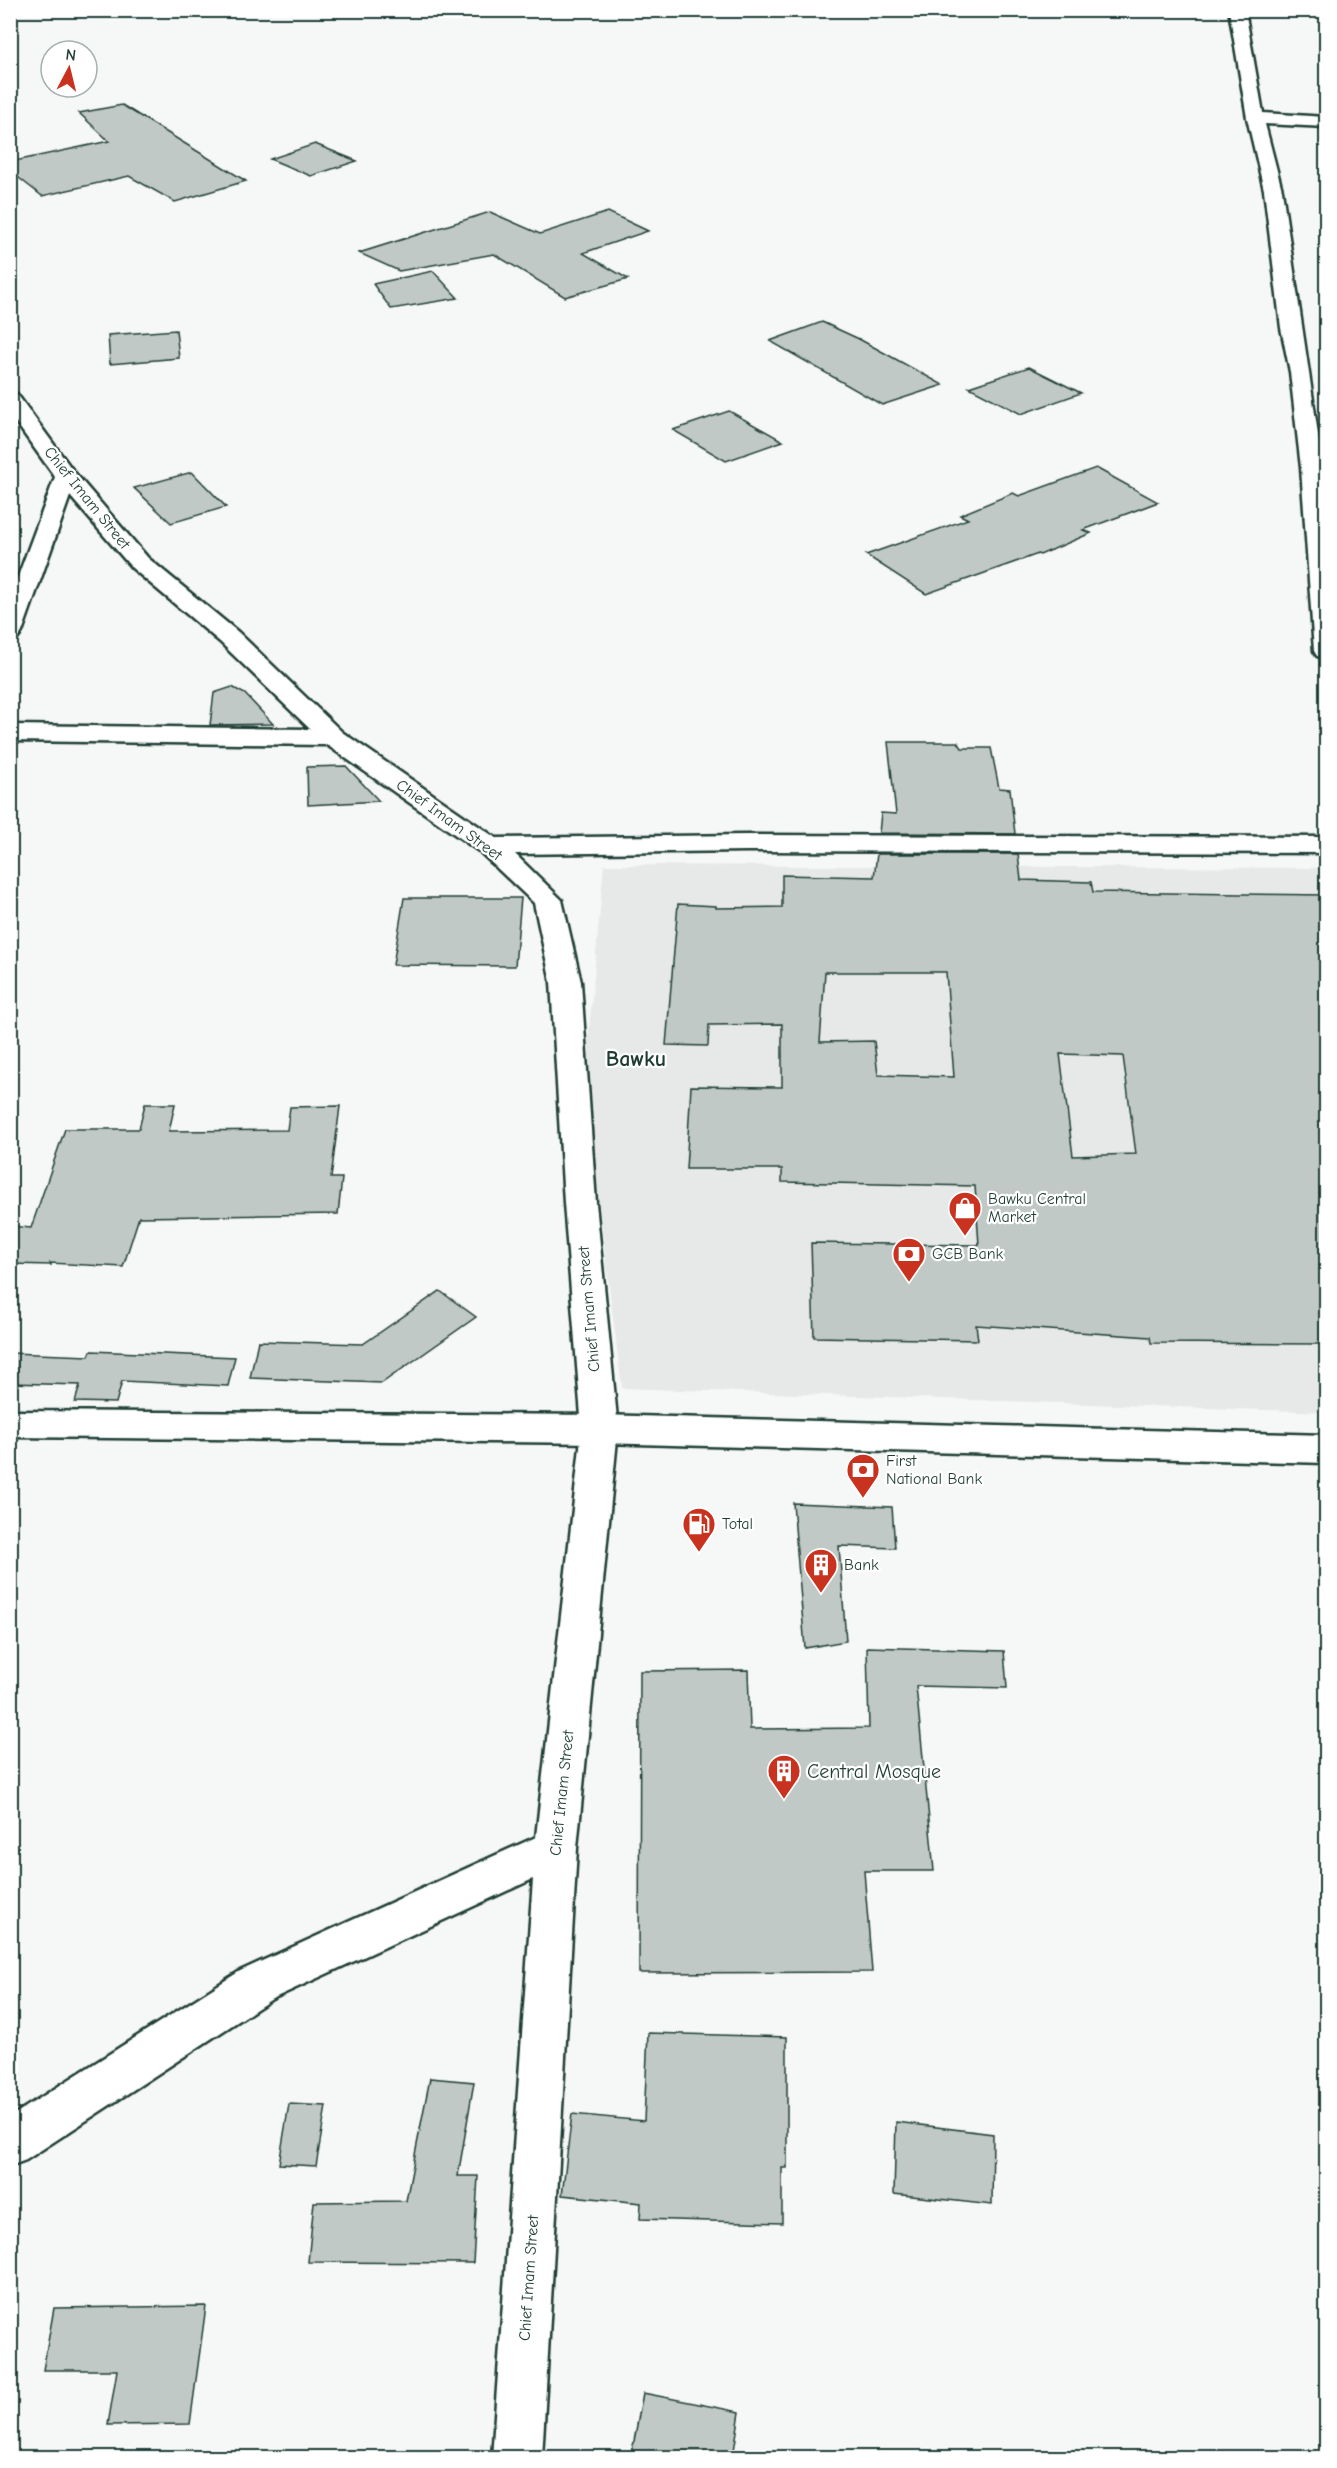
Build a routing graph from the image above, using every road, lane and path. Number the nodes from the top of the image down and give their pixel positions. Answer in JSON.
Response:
{"nodes":[{"id":1,"x":1237,"y":10,"type":"edge"},
{"id":2,"x":1255,"y":118,"type":"junction"},
{"id":3,"x":1326,"y":122,"type":"edge"},
{"id":4,"x":10,"y":398,"type":"edge"},
{"id":5,"x":1319,"y":469,"type":"edge"},
{"id":6,"x":66,"y":477,"type":"junction"},
{"id":7,"x":10,"y":632,"type":"edge"},
{"id":8,"x":1326,"y":651,"type":"edge"},
{"id":9,"x":10,"y":734,"type":"edge"},
{"id":10,"x":333,"y":737,"type":"junction"},
{"id":11,"x":1326,"y":845,"type":"edge"},
{"id":12,"x":490,"y":846,"type":"junction"},
{"id":13,"x":10,"y":1424,"type":"edge"},
{"id":14,"x":600,"y":1429,"type":"junction"},
{"id":15,"x":1326,"y":1449,"type":"edge"},
{"id":16,"x":556,"y":1848,"type":"junction"},
{"id":17,"x":10,"y":2144,"type":"edge"},
{"id":18,"x":517,"y":2457,"type":"edge"}],
"edges":[{"from":1,"to":2,"type":"main road"},
{"from":2,"to":3,"type":"main road"},
{"from":2,"to":5,"type":"main road"},
{"from":4,"to":6,"type":"main road","name":"Chief Imam Street"},
{"from":5,"to":8,"type":"main road"},
{"from":6,"to":7,"type":"main road"},
{"from":6,"to":10,"type":"main road","name":"Chief Imam Street"},
{"from":9,"to":10,"type":"main road"},
{"from":10,"to":12,"type":"main road","name":"Chief Imam Street"},
{"from":11,"to":12,"type":"main road"},
{"from":12,"to":14,"type":"main road","name":"Chief Imam Street"},
{"from":13,"to":14,"type":"main road"},
{"from":14,"to":15,"type":"main road"},
{"from":14,"to":16,"type":"main road","name":"Chief Imam Street"},
{"from":16,"to":17,"type":"main road"},
{"from":16,"to":18,"type":"main road","name":"Chief Imam Street"}]}
